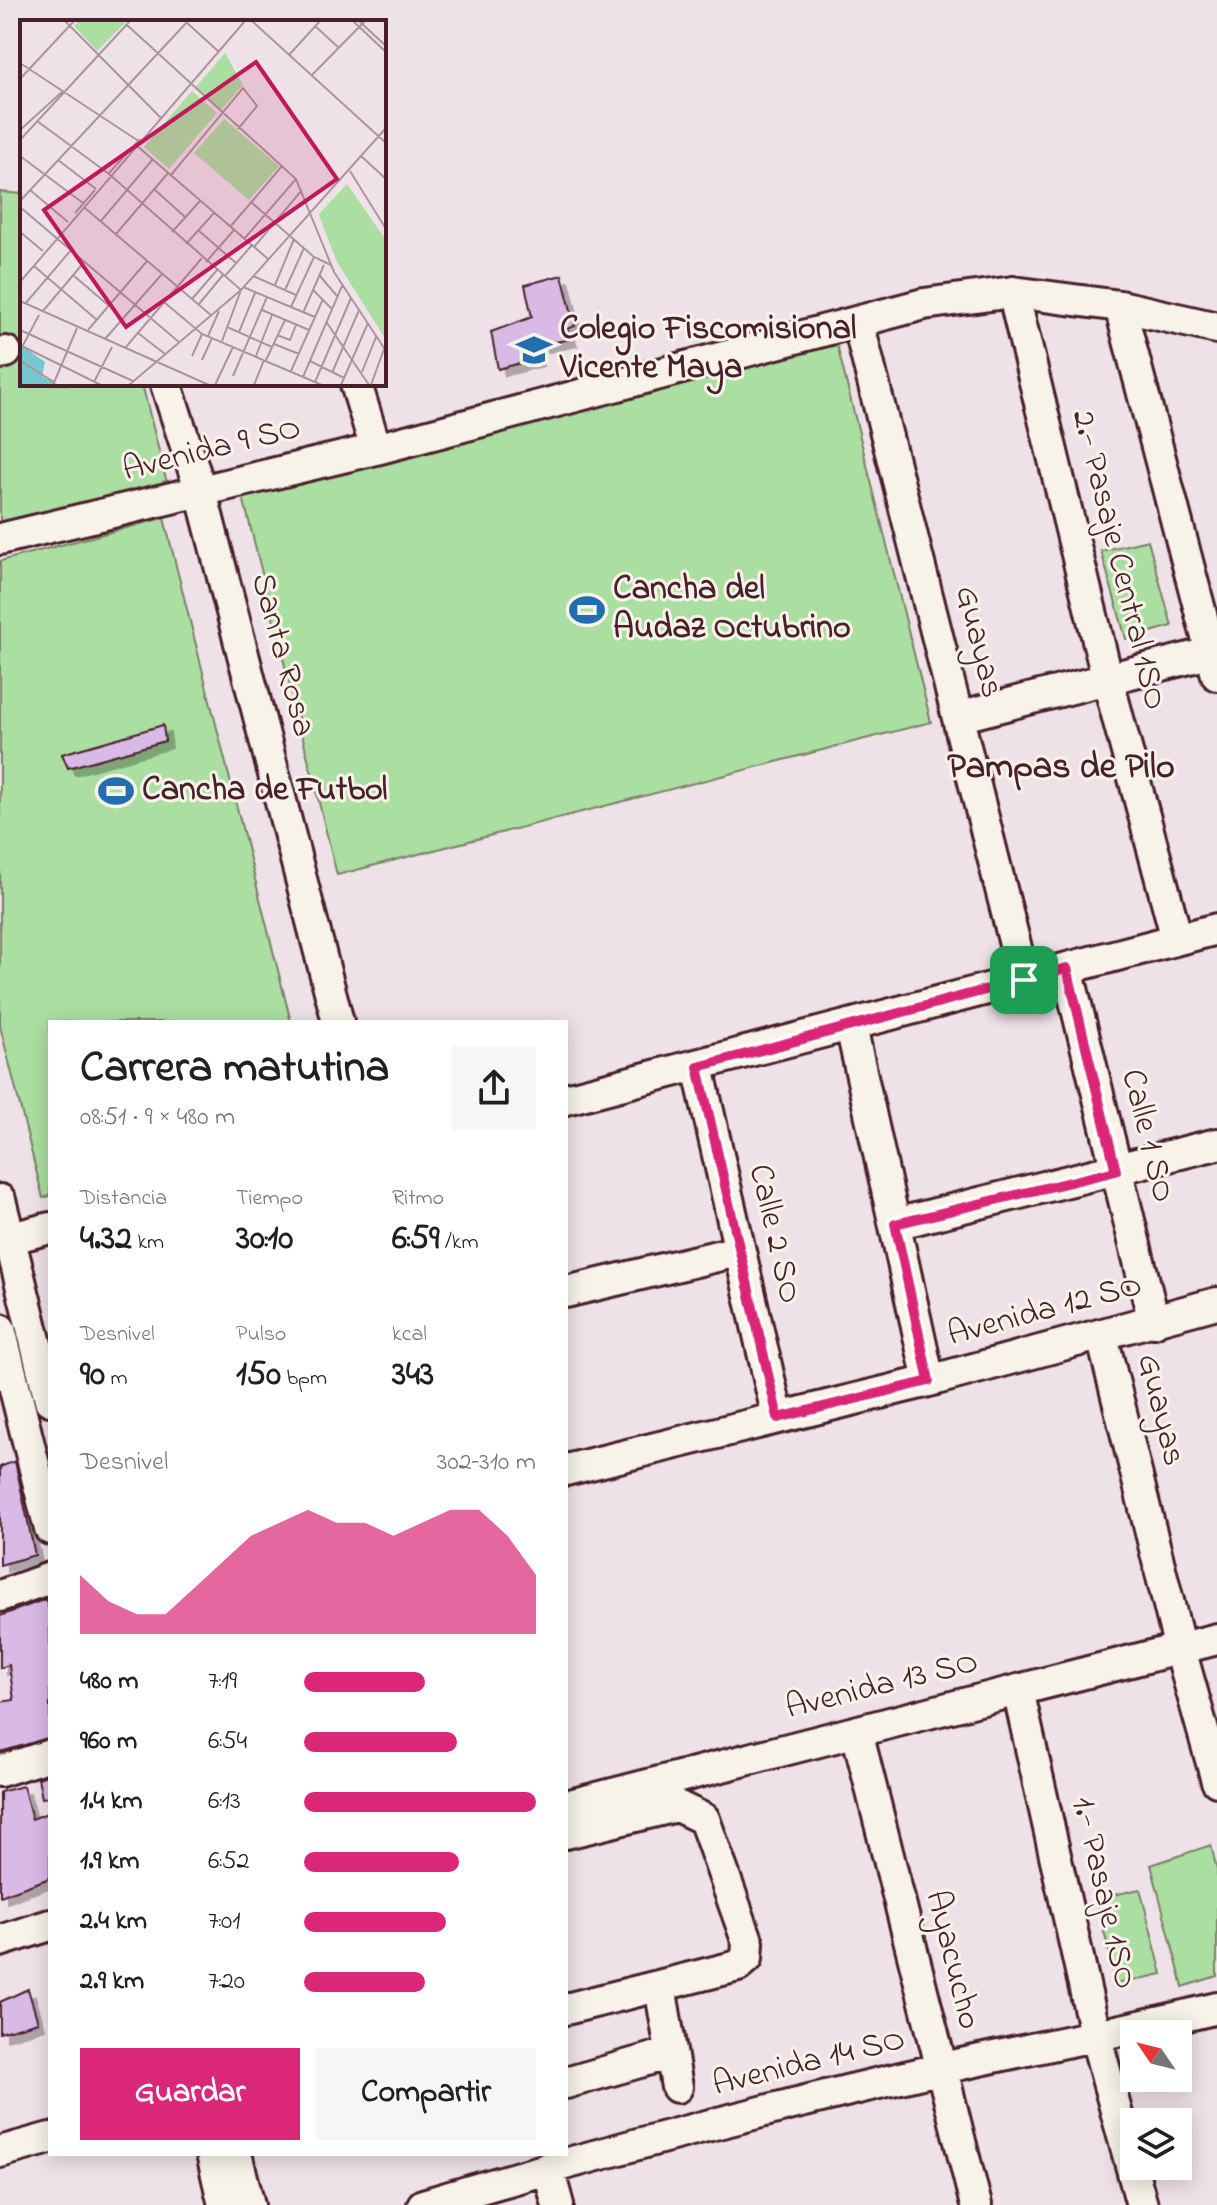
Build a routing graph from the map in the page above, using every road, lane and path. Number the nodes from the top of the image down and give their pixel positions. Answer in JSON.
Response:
{"nodes":[{"id":1,"x":1013,"y":292,"type":"junction"},
{"id":2,"x":1120,"y":306,"type":"junction"},
{"id":3,"x":858,"y":322,"type":"junction"},
{"id":4,"x":1217,"y":328,"type":"edge"},
{"id":5,"x":167,"y":386,"type":"edge"},
{"id":6,"x":357,"y":386,"type":"edge"},
{"id":7,"x":376,"y":449,"type":"junction"},
{"id":8,"x":201,"y":492,"type":"junction"},
{"id":9,"x":0,"y":539,"type":"edge"},
{"id":10,"x":1215,"y":659,"type":"edge"},
{"id":11,"x":1107,"y":677,"type":"junction"},
{"id":12,"x":958,"y":717,"type":"junction"},
{"id":13,"x":1217,"y":929,"type":"edge"},
{"id":14,"x":1177,"y":939,"type":"junction"},
{"id":15,"x":1067,"y":968,"type":"junction"},
{"id":16,"x":1024,"y":980,"type":"junction"},
{"id":17,"x":337,"y":1020,"type":"edge"},
{"id":18,"x":851,"y":1026,"type":"junction"},
{"id":19,"x":698,"y":1067,"type":"junction"},
{"id":20,"x":568,"y":1099,"type":"edge"},
{"id":21,"x":1217,"y":1144,"type":"edge"},
{"id":22,"x":1116,"y":1171,"type":"junction"},
{"id":23,"x":0,"y":1200,"type":"edge"},
{"id":24,"x":895,"y":1224,"type":"junction"},
{"id":25,"x":48,"y":1229,"type":"edge"},
{"id":26,"x":5,"y":1240,"type":"edge"},
{"id":27,"x":738,"y":1251,"type":"junction"},
{"id":28,"x":568,"y":1292,"type":"edge"},
{"id":29,"x":1217,"y":1303,"type":"edge"},
{"id":30,"x":1154,"y":1322,"type":"junction"},
{"id":31,"x":0,"y":1329,"type":"edge"},
{"id":32,"x":1102,"y":1336,"type":"junction"},
{"id":33,"x":929,"y":1381,"type":"junction"},
{"id":34,"x":48,"y":1393,"type":"edge"},
{"id":35,"x":778,"y":1418,"type":"junction"},
{"id":36,"x":568,"y":1470,"type":"edge"},
{"id":37,"x":48,"y":1521,"type":"edge"},
{"id":38,"x":48,"y":1579,"type":"edge"},
{"id":39,"x":0,"y":1596,"type":"edge"},
{"id":40,"x":1217,"y":1639,"type":"edge"},
{"id":41,"x":1180,"y":1649,"type":"junction"},
{"id":42,"x":1018,"y":1690,"type":"junction"},
{"id":43,"x":857,"y":1732,"type":"junction"},
{"id":44,"x":48,"y":1756,"type":"edge"},
{"id":45,"x":0,"y":1771,"type":"edge"},
{"id":46,"x":1217,"y":1781,"type":"edge"},
{"id":47,"x":568,"y":1805,"type":"edge"},
{"id":48,"x":568,"y":1833,"type":"edge"},
{"id":49,"x":48,"y":1926,"type":"edge"},
{"id":50,"x":0,"y":1941,"type":"edge"},
{"id":51,"x":660,"y":1986,"type":"junction"},
{"id":52,"x":1217,"y":2008,"type":"edge"},
{"id":53,"x":568,"y":2009,"type":"edge"},
{"id":54,"x":1096,"y":2038,"type":"junction"},
{"id":55,"x":671,"y":2053,"type":"junction"},
{"id":56,"x":940,"y":2069,"type":"junction"},
{"id":57,"x":568,"y":2082,"type":"edge"},
{"id":58,"x":677,"y":2087,"type":"dead end"},
{"id":59,"x":48,"y":2139,"type":"edge"},
{"id":60,"x":0,"y":2152,"type":"edge"},
{"id":61,"x":212,"y":2156,"type":"edge"},
{"id":62,"x":237,"y":2156,"type":"edge"},
{"id":63,"x":548,"y":2168,"type":"junction"},
{"id":64,"x":224,"y":2205,"type":"edge"},
{"id":65,"x":249,"y":2205,"type":"edge"},
{"id":66,"x":423,"y":2205,"type":"edge"},
{"id":67,"x":558,"y":2205,"type":"edge"},
{"id":68,"x":976,"y":2205,"type":"edge"},
{"id":69,"x":1142,"y":2205,"type":"edge"}],
"edges":[{"from":1,"to":2,"type":"street","name":"Avenida 9 SO"},
{"from":1,"to":3,"type":"street","name":"Avenida 9 SO"},
{"from":1,"to":11,"type":"street","name":"2.- Pasaje Central 1SO"},
{"from":2,"to":4,"type":"street","name":"Avenida 9 SO"},
{"from":2,"to":10,"type":"street"},
{"from":3,"to":7,"type":"street","name":"Avenida 9 SO"},
{"from":3,"to":12,"type":"street","name":"Guayas"},
{"from":5,"to":8,"type":"street","name":"Santa Rosa"},
{"from":6,"to":7,"type":"street"},
{"from":7,"to":8,"type":"street","name":"Avenida 9 SO"},
{"from":8,"to":9,"type":"street","name":"Avenida 9 SO"},
{"from":8,"to":17,"type":"street","name":"Santa Rosa"},
{"from":10,"to":11,"type":"street"},
{"from":11,"to":12,"type":"street"},
{"from":11,"to":14,"type":"street","name":"2.- Pasaje Central 1SO"},
{"from":12,"to":16,"type":"street","name":"Guayas"},
{"from":13,"to":14,"type":"street"},
{"from":14,"to":15,"type":"street"},
{"from":15,"to":16,"type":"street"},
{"from":15,"to":22,"type":"street","name":"Calle 1 SO"},
{"from":16,"to":18,"type":"street"},
{"from":18,"to":19,"type":"street"},
{"from":18,"to":24,"type":"street"},
{"from":19,"to":20,"type":"street"},
{"from":19,"to":27,"type":"street","name":"Calle 2 SO"},
{"from":21,"to":22,"type":"street"},
{"from":22,"to":24,"type":"street"},
{"from":22,"to":30,"type":"street","name":"Calle 1 SO"},
{"from":23,"to":26,"type":"street"},
{"from":24,"to":33,"type":"street"},
{"from":25,"to":26,"type":"street"},
{"from":26,"to":34,"type":"street"},
{"from":27,"to":28,"type":"street"},
{"from":27,"to":35,"type":"street","name":"Calle 2 SO"},
{"from":29,"to":30,"type":"street","name":"Avenida 12 SO"},
{"from":30,"to":32,"type":"street","name":"Avenida 12 SO"},
{"from":31,"to":37,"type":"street"},
{"from":32,"to":33,"type":"street","name":"Avenida 12 SO"},
{"from":32,"to":41,"type":"street","name":"Guayas"},
{"from":33,"to":35,"type":"street","name":"Avenida 12 SO"},
{"from":35,"to":36,"type":"street","name":"Avenida 12 SO"},
{"from":38,"to":39,"type":"street"},
{"from":40,"to":41,"type":"street","name":"Avenida 13 SO"},
{"from":41,"to":42,"type":"street","name":"Avenida 13 SO"},
{"from":41,"to":46,"type":"street","name":"Guayas"},
{"from":42,"to":43,"type":"street","name":"Avenida 13 SO"},
{"from":42,"to":54,"type":"street","name":"1.- Pasaje 1SO"},
{"from":43,"to":47,"type":"street","name":"Avenida 13 SO"},
{"from":43,"to":56,"type":"street","name":"Ayacucho"},
{"from":44,"to":45,"type":"street"},
{"from":48,"to":51,"type":"street"},
{"from":49,"to":50,"type":"street"},
{"from":51,"to":53,"type":"street"},
{"from":51,"to":55,"type":"street"},
{"from":52,"to":54,"type":"street","name":"Avenida 14 SO"},
{"from":54,"to":56,"type":"street","name":"Avenida 14 SO"},
{"from":54,"to":69,"type":"street","name":"1.- Pasaje 1SO"},
{"from":55,"to":57,"type":"street"},
{"from":55,"to":58,"type":"street"},
{"from":56,"to":63,"type":"street","name":"Avenida 14 SO"},
{"from":56,"to":68,"type":"street","name":"Ayacucho"},
{"from":59,"to":60,"type":"street"},
{"from":61,"to":64,"type":"street"},
{"from":62,"to":65,"type":"street"},
{"from":63,"to":66,"type":"street","name":"Avenida 14 SO"},
{"from":63,"to":67,"type":"street"}]}
